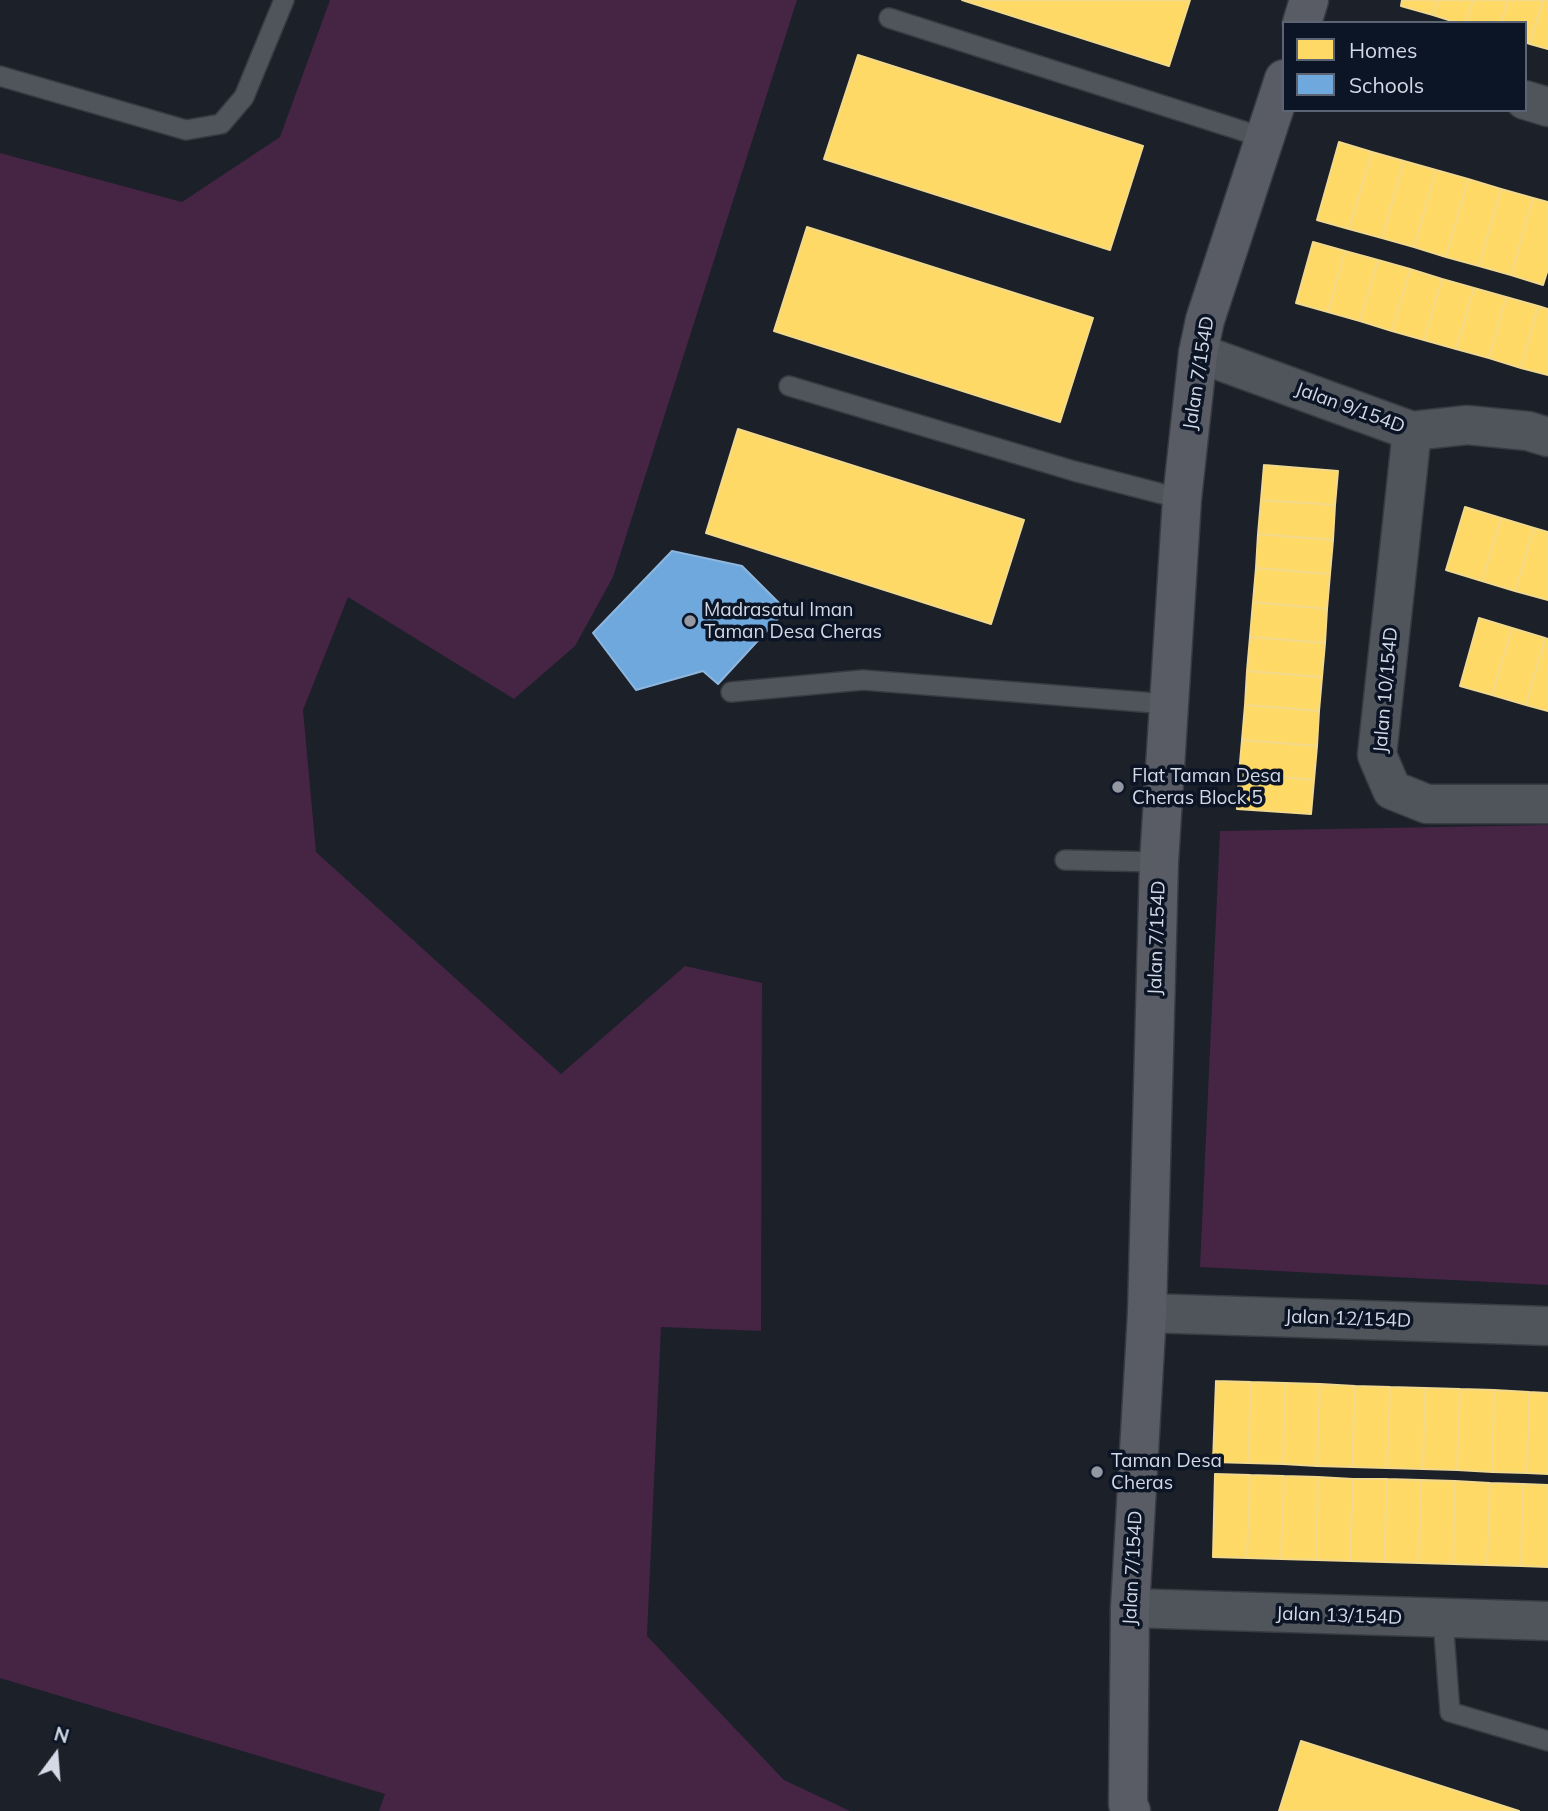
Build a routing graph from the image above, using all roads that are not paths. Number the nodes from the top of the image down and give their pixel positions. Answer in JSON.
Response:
{"nodes":[{"id":1,"x":284,"y":0,"type":"edge"},
{"id":2,"x":1309,"y":0,"type":"edge"},
{"id":3,"x":889,"y":18,"type":"dead end"},
{"id":4,"x":1303,"y":21,"type":"edge"},
{"id":5,"x":0,"y":76,"type":"edge"},
{"id":6,"x":1282,"y":85,"type":"edge"},
{"id":7,"x":1527,"y":101,"type":"edge"},
{"id":8,"x":1548,"y":107,"type":"edge"},
{"id":9,"x":1265,"y":138,"type":"junction"},
{"id":10,"x":1198,"y":353,"type":"junction"},
{"id":11,"x":789,"y":386,"type":"dead end"},
{"id":12,"x":1412,"y":430,"type":"junction"},
{"id":13,"x":1548,"y":438,"type":"edge"},
{"id":14,"x":1182,"y":499,"type":"junction"},
{"id":15,"x":731,"y":692,"type":"dead end"},
{"id":16,"x":1168,"y":704,"type":"junction"},
{"id":17,"x":1548,"y":804,"type":"edge"},
{"id":18,"x":1065,"y":860,"type":"dead end"},
{"id":19,"x":1159,"y":862,"type":"junction"},
{"id":20,"x":1147,"y":1313,"type":"junction"},
{"id":21,"x":1548,"y":1326,"type":"edge"},
{"id":22,"x":1130,"y":1608,"type":"junction"},
{"id":23,"x":1443,"y":1619,"type":"junction"},
{"id":24,"x":1548,"y":1621,"type":"edge"},
{"id":25,"x":1548,"y":1741,"type":"edge"},
{"id":26,"x":1131,"y":1811,"type":"edge"}],
"edges":[{"from":1,"to":5,"type":"lane"},
{"from":2,"to":4,"type":"street"},
{"from":3,"to":9,"type":"lane"},
{"from":6,"to":9,"type":"street","name":"Jalan 7/154D"},
{"from":7,"to":8,"type":"street"},
{"from":9,"to":10,"type":"street","name":"Jalan 7/154D"},
{"from":10,"to":12,"type":"street","name":"Jalan 9/154D"},
{"from":10,"to":14,"type":"street","name":"Jalan 7/154D"},
{"from":11,"to":14,"type":"lane"},
{"from":12,"to":13,"type":"street","name":"Jalan 9/154D"},
{"from":12,"to":17,"type":"street","name":"Jalan 10/154D"},
{"from":14,"to":16,"type":"street","name":"Jalan 7/154D"},
{"from":15,"to":16,"type":"lane"},
{"from":16,"to":19,"type":"street","name":"Jalan 7/154D"},
{"from":18,"to":19,"type":"lane"},
{"from":19,"to":20,"type":"street","name":"Jalan 7/154D"},
{"from":20,"to":21,"type":"street","name":"Jalan 12/154D"},
{"from":20,"to":22,"type":"street","name":"Jalan 7/154D"},
{"from":22,"to":23,"type":"street","name":"Jalan 13/154D"},
{"from":22,"to":26,"type":"street","name":"Jalan 7/154D"},
{"from":23,"to":24,"type":"street","name":"Jalan 13/154D"},
{"from":23,"to":25,"type":"lane"}]}
